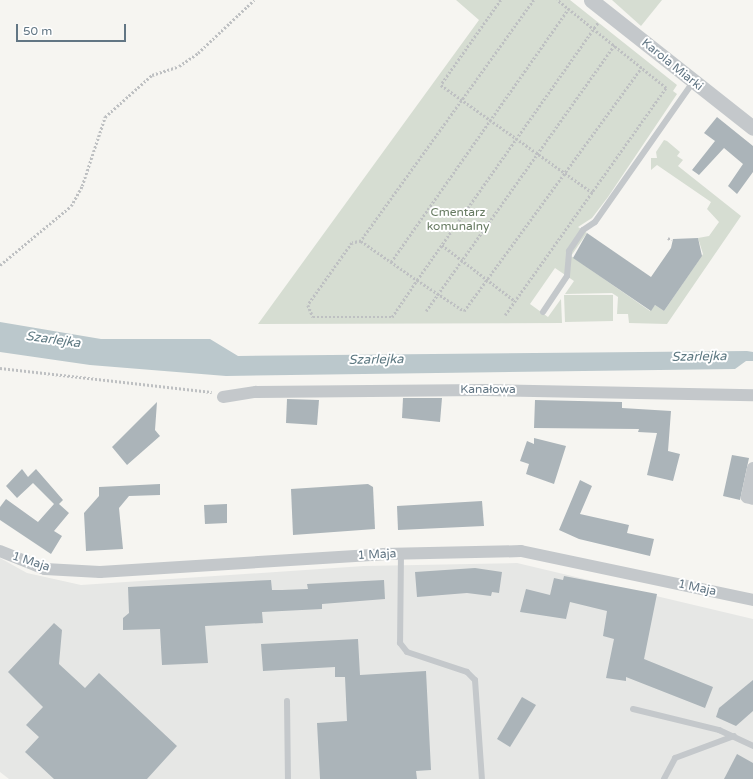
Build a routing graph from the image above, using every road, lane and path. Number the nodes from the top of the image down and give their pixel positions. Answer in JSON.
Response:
{"nodes":[{"id":1,"x":254,"y":0,"type":"edge"},
{"id":2,"x":501,"y":0,"type":"edge"},
{"id":3,"x":534,"y":0,"type":"edge"},
{"id":4,"x":557,"y":0,"type":"edge"},
{"id":5,"x":591,"y":0,"type":"edge"},
{"id":6,"x":568,"y":9,"type":"junction"},
{"id":7,"x":598,"y":22,"type":"dead end"},
{"id":8,"x":594,"y":29,"type":"junction"},
{"id":9,"x":614,"y":45,"type":"junction"},
{"id":10,"x":641,"y":68,"type":"junction"},
{"id":11,"x":693,"y":82,"type":"junction"},
{"id":12,"x":462,"y":100,"type":"junction"},
{"id":13,"x":490,"y":120,"type":"junction"},
{"id":14,"x":753,"y":128,"type":"edge"},
{"id":15,"x":516,"y":140,"type":"junction"},
{"id":16,"x":536,"y":154,"type":"junction"},
{"id":17,"x":565,"y":173,"type":"junction"},
{"id":18,"x":593,"y":193,"type":"junction"},
{"id":19,"x":668,"y":238,"type":"dead end"},
{"id":20,"x":672,"y":240,"type":"dead end"},
{"id":21,"x":361,"y":241,"type":"junction"},
{"id":22,"x":442,"y":245,"type":"junction"},
{"id":23,"x":462,"y":260,"type":"junction"},
{"id":24,"x":391,"y":262,"type":"junction"},
{"id":25,"x":0,"y":265,"type":"edge"},
{"id":26,"x":489,"y":279,"type":"junction"},
{"id":27,"x":417,"y":280,"type":"junction"},
{"id":28,"x":438,"y":295,"type":"junction"},
{"id":29,"x":515,"y":301,"type":"junction"},
{"id":30,"x":426,"y":310,"type":"dead end"},
{"id":31,"x":543,"y":312,"type":"dead end"},
{"id":32,"x":505,"y":315,"type":"dead end"},
{"id":33,"x":0,"y":368,"type":"edge"},
{"id":34,"x":753,"y":394,"type":"edge"},
{"id":35,"x":223,"y":397,"type":"joint"},
{"id":36,"x":753,"y":468,"type":"edge"},
{"id":37,"x":753,"y":499,"type":"edge"},
{"id":38,"x":0,"y":551,"type":"edge"},
{"id":39,"x":401,"y":553,"type":"junction"},
{"id":40,"x":753,"y":600,"type":"edge"},
{"id":41,"x":287,"y":701,"type":"dead end"},
{"id":42,"x":633,"y":709,"type":"dead end"},
{"id":43,"x":734,"y":736,"type":"junction"},
{"id":44,"x":753,"y":746,"type":"edge"},
{"id":45,"x":288,"y":779,"type":"edge"},
{"id":46,"x":482,"y":779,"type":"edge"},
{"id":47,"x":664,"y":779,"type":"edge"}],
"edges":[{"from":1,"to":25,"type":"path"},
{"from":2,"to":12,"type":"path"},
{"from":3,"to":12,"type":"path"},
{"from":4,"to":6,"type":"path"},
{"from":5,"to":11,"type":"street","name":"Karola Miarki"},
{"from":6,"to":8,"type":"path"},
{"from":6,"to":13,"type":"path"},
{"from":7,"to":8,"type":"path"},
{"from":8,"to":9,"type":"path"},
{"from":8,"to":15,"type":"path"},
{"from":9,"to":10,"type":"path"},
{"from":9,"to":16,"type":"path"},
{"from":10,"to":17,"type":"path"},
{"from":10,"to":18,"type":"path"},
{"from":11,"to":14,"type":"street","name":"Karola Miarki"},
{"from":11,"to":31,"type":"lane"},
{"from":12,"to":13,"type":"path"},
{"from":12,"to":21,"type":"path"},
{"from":13,"to":15,"type":"path"},
{"from":13,"to":24,"type":"path"},
{"from":15,"to":16,"type":"path"},
{"from":15,"to":22,"type":"path"},
{"from":16,"to":17,"type":"path"},
{"from":16,"to":23,"type":"path"},
{"from":17,"to":18,"type":"path"},
{"from":17,"to":26,"type":"path"},
{"from":18,"to":29,"type":"path"},
{"from":19,"to":20,"type":"path"},
{"from":21,"to":24,"type":"path"},
{"from":21,"to":27,"type":"path"},
{"from":22,"to":23,"type":"path"},
{"from":22,"to":27,"type":"path"},
{"from":23,"to":26,"type":"path"},
{"from":23,"to":28,"type":"path"},
{"from":24,"to":27,"type":"path"},
{"from":26,"to":28,"type":"path"},
{"from":26,"to":29,"type":"path"},
{"from":27,"to":28,"type":"path"},
{"from":28,"to":30,"type":"path"},
{"from":29,"to":32,"type":"path"},
{"from":33,"to":35,"type":"path"},
{"from":34,"to":35,"type":"street","name":"Kanałowa"},
{"from":36,"to":37,"type":"street"},
{"from":38,"to":39,"type":"street","name":"1 Maja"},
{"from":39,"to":40,"type":"street","name":"1 Maja"},
{"from":39,"to":46,"type":"lane"},
{"from":41,"to":45,"type":"lane"},
{"from":42,"to":43,"type":"lane"},
{"from":43,"to":44,"type":"lane"},
{"from":43,"to":47,"type":"lane"}]}
